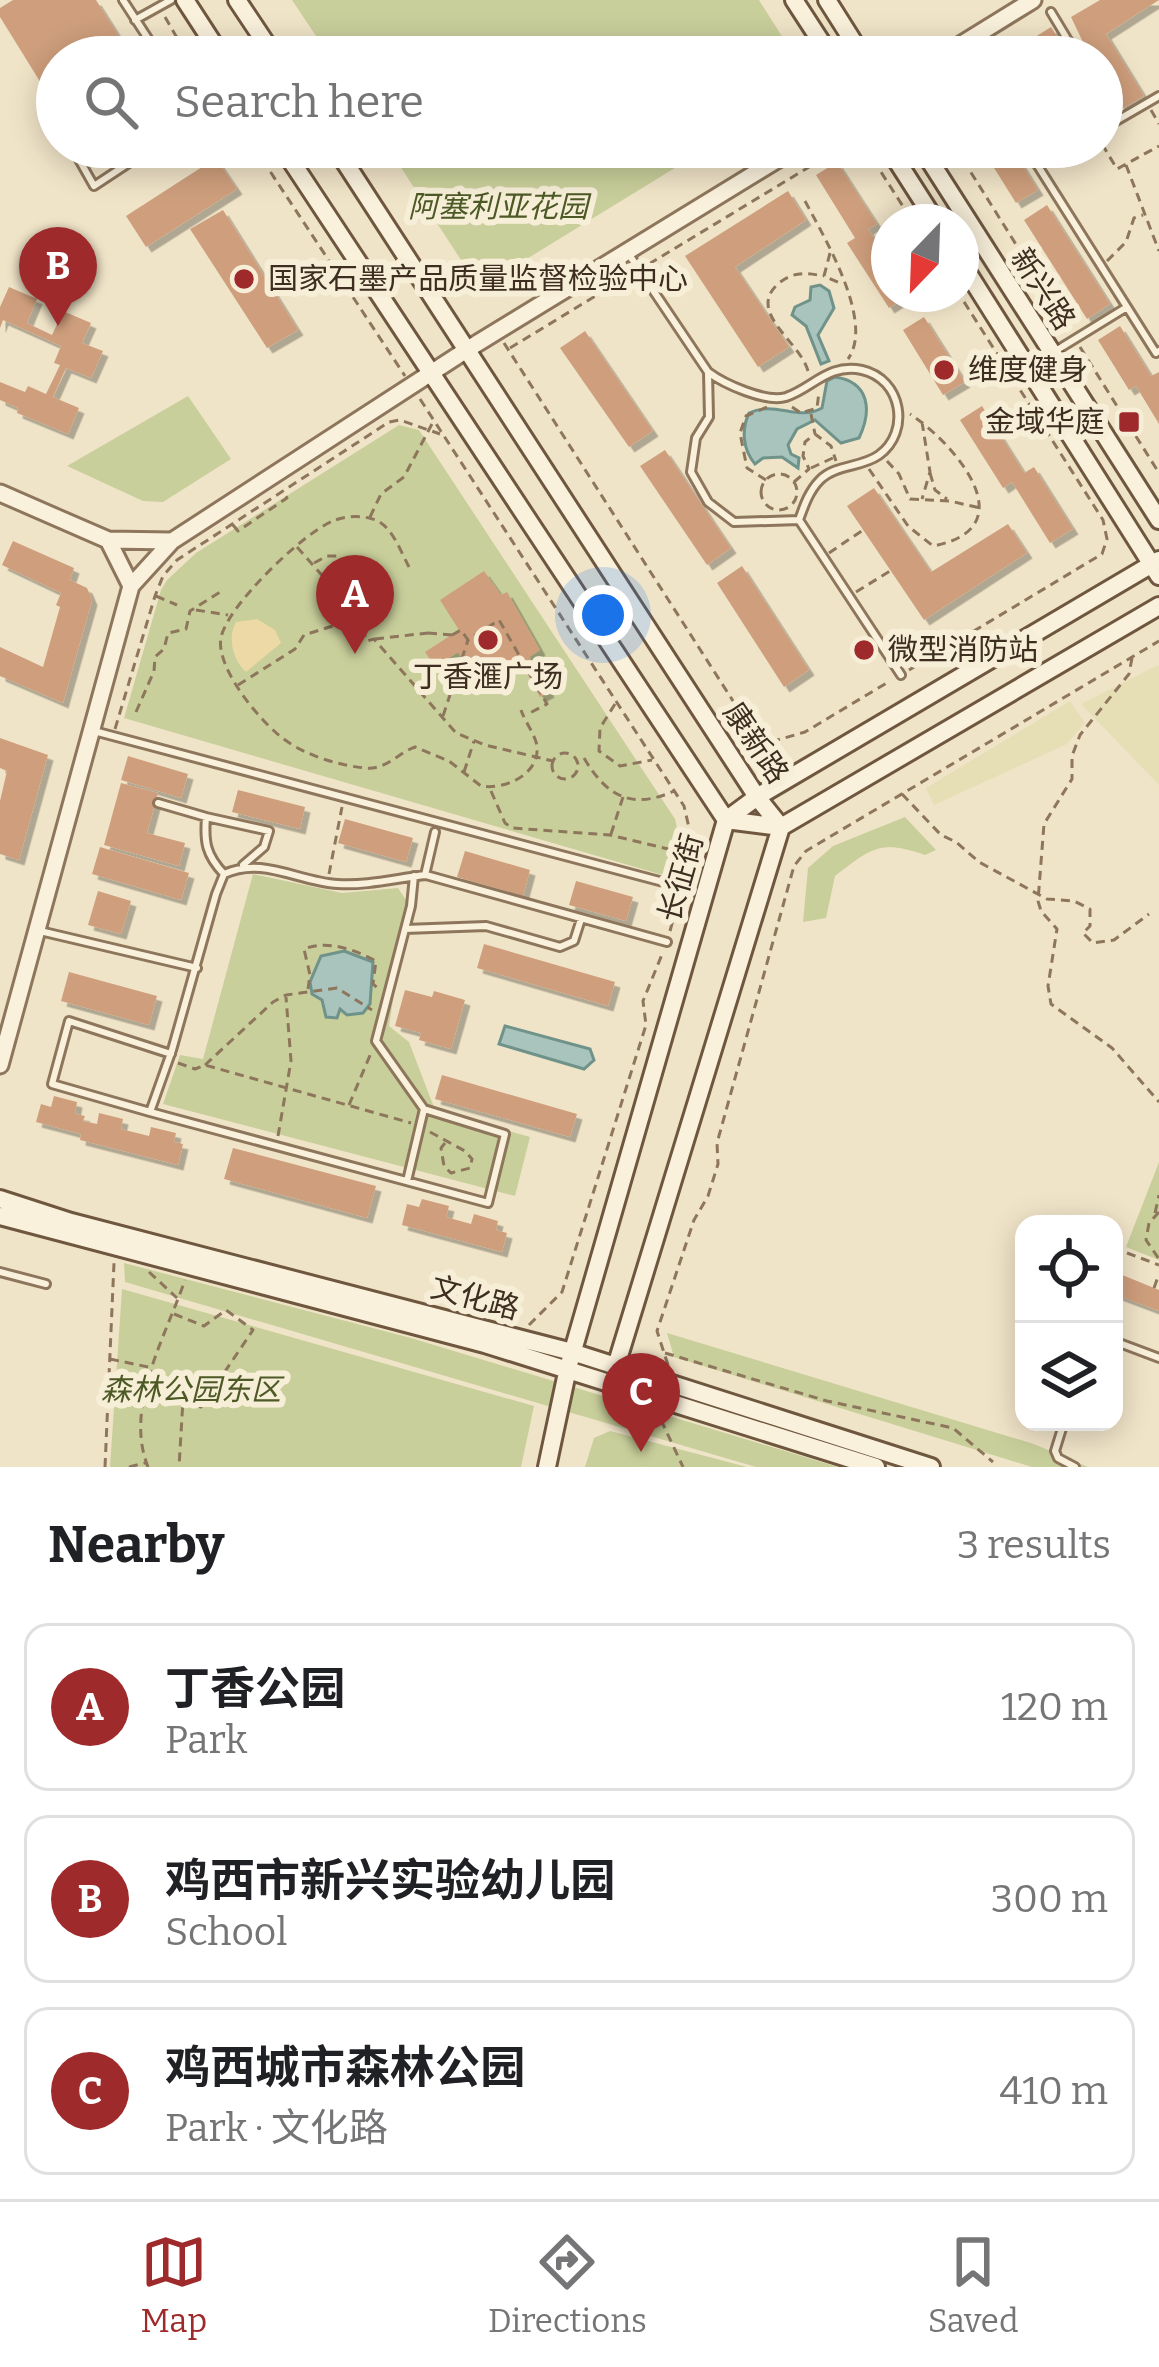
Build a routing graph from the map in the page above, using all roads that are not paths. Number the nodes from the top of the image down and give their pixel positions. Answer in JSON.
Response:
{"nodes":[{"id":1,"x":123,"y":0,"type":"edge"},
{"id":2,"x":171,"y":0,"type":"edge"},
{"id":3,"x":185,"y":0,"type":"edge"},
{"id":4,"x":238,"y":0,"type":"edge"},
{"id":5,"x":794,"y":0,"type":"edge"},
{"id":6,"x":827,"y":0,"type":"edge"},
{"id":7,"x":1033,"y":0,"type":"edge"},
{"id":8,"x":1051,"y":12,"type":"dead end"},
{"id":9,"x":136,"y":20,"type":"junction"},
{"id":10,"x":146,"y":36,"type":"edge"},
{"id":11,"x":209,"y":36,"type":"edge"},
{"id":12,"x":261,"y":36,"type":"edge"},
{"id":13,"x":817,"y":36,"type":"edge"},
{"id":14,"x":850,"y":36,"type":"edge"},
{"id":15,"x":975,"y":36,"type":"edge"},
{"id":16,"x":1065,"y":36,"type":"edge"},
{"id":17,"x":1159,"y":96,"type":"edge"},
{"id":18,"x":1123,"y":117,"type":"edge"},
{"id":19,"x":84,"y":168,"type":"edge"},
{"id":20,"x":121,"y":168,"type":"edge"},
{"id":21,"x":296,"y":168,"type":"edge"},
{"id":22,"x":348,"y":168,"type":"edge"},
{"id":23,"x":764,"y":168,"type":"edge"},
{"id":24,"x":901,"y":168,"type":"edge"},
{"id":25,"x":934,"y":168,"type":"edge"},
{"id":26,"x":1040,"y":168,"type":"edge"},
{"id":27,"x":924,"y":204,"type":"edge"},
{"id":28,"x":627,"y":252,"type":"junction"},
{"id":29,"x":979,"y":290,"type":"edge"},
{"id":30,"x":1127,"y":307,"type":"junction"},
{"id":31,"x":468,"y":349,"type":"junction"},
{"id":32,"x":1159,"y":351,"type":"edge"},
{"id":33,"x":1052,"y":353,"type":"junction"},
{"id":34,"x":708,"y":372,"type":"junction"},
{"id":35,"x":430,"y":373,"type":"junction"},
{"id":36,"x":0,"y":493,"type":"edge"},
{"id":37,"x":799,"y":520,"type":"junction"},
{"id":38,"x":1159,"y":520,"type":"edge"},
{"id":39,"x":107,"y":540,"type":"junction"},
{"id":40,"x":172,"y":541,"type":"junction"},
{"id":41,"x":1157,"y":567,"type":"edge"},
{"id":42,"x":130,"y":586,"type":"junction"},
{"id":43,"x":1159,"y":606,"type":"edge"},
{"id":44,"x":901,"y":675,"type":"road end"},
{"id":45,"x":91,"y":731,"type":"junction"},
{"id":46,"x":757,"y":797,"type":"junction"},
{"id":47,"x":158,"y":803,"type":"dead end"},
{"id":48,"x":206,"y":817,"type":"junction"},
{"id":49,"x":726,"y":820,"type":"junction"},
{"id":50,"x":781,"y":827,"type":"junction"},
{"id":51,"x":435,"y":832,"type":"dead end"},
{"id":52,"x":243,"y":865,"type":"junction"},
{"id":53,"x":224,"y":874,"type":"junction"},
{"id":54,"x":425,"y":875,"type":"junction"},
{"id":55,"x":414,"y":876,"type":"junction"},
{"id":56,"x":682,"y":887,"type":"road end"},
{"id":57,"x":580,"y":919,"type":"junction"},
{"id":58,"x":405,"y":929,"type":"junction"},
{"id":59,"x":37,"y":930,"type":"junction"},
{"id":60,"x":667,"y":942,"type":"road end"},
{"id":61,"x":197,"y":968,"type":"junction"},
{"id":62,"x":171,"y":1054,"type":"junction"},
{"id":63,"x":0,"y":1064,"type":"edge"},
{"id":64,"x":424,"y":1109,"type":"junction"},
{"id":65,"x":150,"y":1112,"type":"junction"},
{"id":66,"x":407,"y":1181,"type":"junction"},
{"id":67,"x":0,"y":1199,"type":"edge"},
{"id":68,"x":0,"y":1216,"type":"edge"},
{"id":69,"x":0,"y":1272,"type":"edge"},
{"id":70,"x":46,"y":1284,"type":"dead end"},
{"id":71,"x":1123,"y":1344,"type":"edge"},
{"id":72,"x":1159,"y":1358,"type":"edge"},
{"id":73,"x":567,"y":1362,"type":"junction"},
{"id":74,"x":616,"y":1366,"type":"junction"},
{"id":75,"x":1061,"y":1431,"type":"edge"},
{"id":76,"x":547,"y":1467,"type":"edge"},
{"id":77,"x":876,"y":1467,"type":"edge"},
{"id":78,"x":931,"y":1467,"type":"edge"},
{"id":79,"x":1075,"y":1467,"type":"edge"}],
"edges":[{"from":1,"to":9,"type":"lane"},
{"from":2,"to":9,"type":"lane"},
{"from":3,"to":11,"type":"main road"},
{"from":4,"to":12,"type":"main road"},
{"from":5,"to":13,"type":"main road"},
{"from":6,"to":14,"type":"main road"},
{"from":7,"to":15,"type":"street"},
{"from":8,"to":16,"type":"lane"},
{"from":9,"to":10,"type":"lane"},
{"from":17,"to":18,"type":"lane"},
{"from":19,"to":20,"type":"lane"},
{"from":21,"to":35,"type":"main road"},
{"from":22,"to":31,"type":"main road","name":"康新路"},
{"from":23,"to":28,"type":"street"},
{"from":24,"to":27,"type":"main road"},
{"from":25,"to":33,"type":"main road","name":"新兴路"},
{"from":26,"to":30,"type":"lane"},
{"from":28,"to":31,"type":"street"},
{"from":28,"to":34,"type":"lane"},
{"from":29,"to":41,"type":"main road","name":"新兴路"},
{"from":30,"to":32,"type":"lane"},
{"from":30,"to":33,"type":"lane"},
{"from":31,"to":35,"type":"street"},
{"from":31,"to":46,"type":"main road","name":"康新路"},
{"from":33,"to":38,"type":"main road","name":"新兴路"},
{"from":34,"to":37,"type":"lane"},
{"from":34,"to":37,"type":"lane"},
{"from":35,"to":40,"type":"street"},
{"from":35,"to":49,"type":"main road"},
{"from":36,"to":39,"type":"street"},
{"from":37,"to":44,"type":"lane"},
{"from":39,"to":40,"type":"street"},
{"from":39,"to":42,"type":"street"},
{"from":40,"to":42,"type":"street"},
{"from":41,"to":46,"type":"main road","name":"长征街"},
{"from":42,"to":45,"type":"street"},
{"from":43,"to":50,"type":"main road"},
{"from":45,"to":56,"type":"lane"},
{"from":45,"to":59,"type":"street"},
{"from":46,"to":49,"type":"main road","name":"长征街"},
{"from":46,"to":50,"type":"main road","name":"康新路"},
{"from":47,"to":48,"type":"lane"},
{"from":48,"to":52,"type":"lane"},
{"from":48,"to":53,"type":"lane"},
{"from":49,"to":50,"type":"main road","name":"康新路"},
{"from":49,"to":73,"type":"main road","name":"长征街"},
{"from":50,"to":74,"type":"main road"},
{"from":51,"to":54,"type":"lane"},
{"from":52,"to":53,"type":"lane"},
{"from":52,"to":55,"type":"lane"},
{"from":53,"to":61,"type":"lane"},
{"from":54,"to":55,"type":"lane"},
{"from":54,"to":57,"type":"lane"},
{"from":55,"to":58,"type":"lane"},
{"from":57,"to":58,"type":"lane"},
{"from":57,"to":60,"type":"lane"},
{"from":58,"to":64,"type":"lane"},
{"from":59,"to":61,"type":"lane"},
{"from":59,"to":63,"type":"street"},
{"from":61,"to":62,"type":"lane"},
{"from":62,"to":65,"type":"lane"},
{"from":62,"to":65,"type":"lane"},
{"from":64,"to":66,"type":"lane"},
{"from":64,"to":66,"type":"lane"},
{"from":65,"to":66,"type":"lane"},
{"from":67,"to":73,"type":"main road","name":"文化路"},
{"from":68,"to":73,"type":"main road","name":"文化路"},
{"from":69,"to":70,"type":"lane"},
{"from":71,"to":72,"type":"lane"},
{"from":73,"to":74,"type":"main road","name":"文化路"},
{"from":73,"to":76,"type":"main road","name":"长征街"},
{"from":73,"to":77,"type":"main road","name":"文化路"},
{"from":74,"to":78,"type":"main road","name":"文化路"},
{"from":75,"to":79,"type":"lane"}]}
